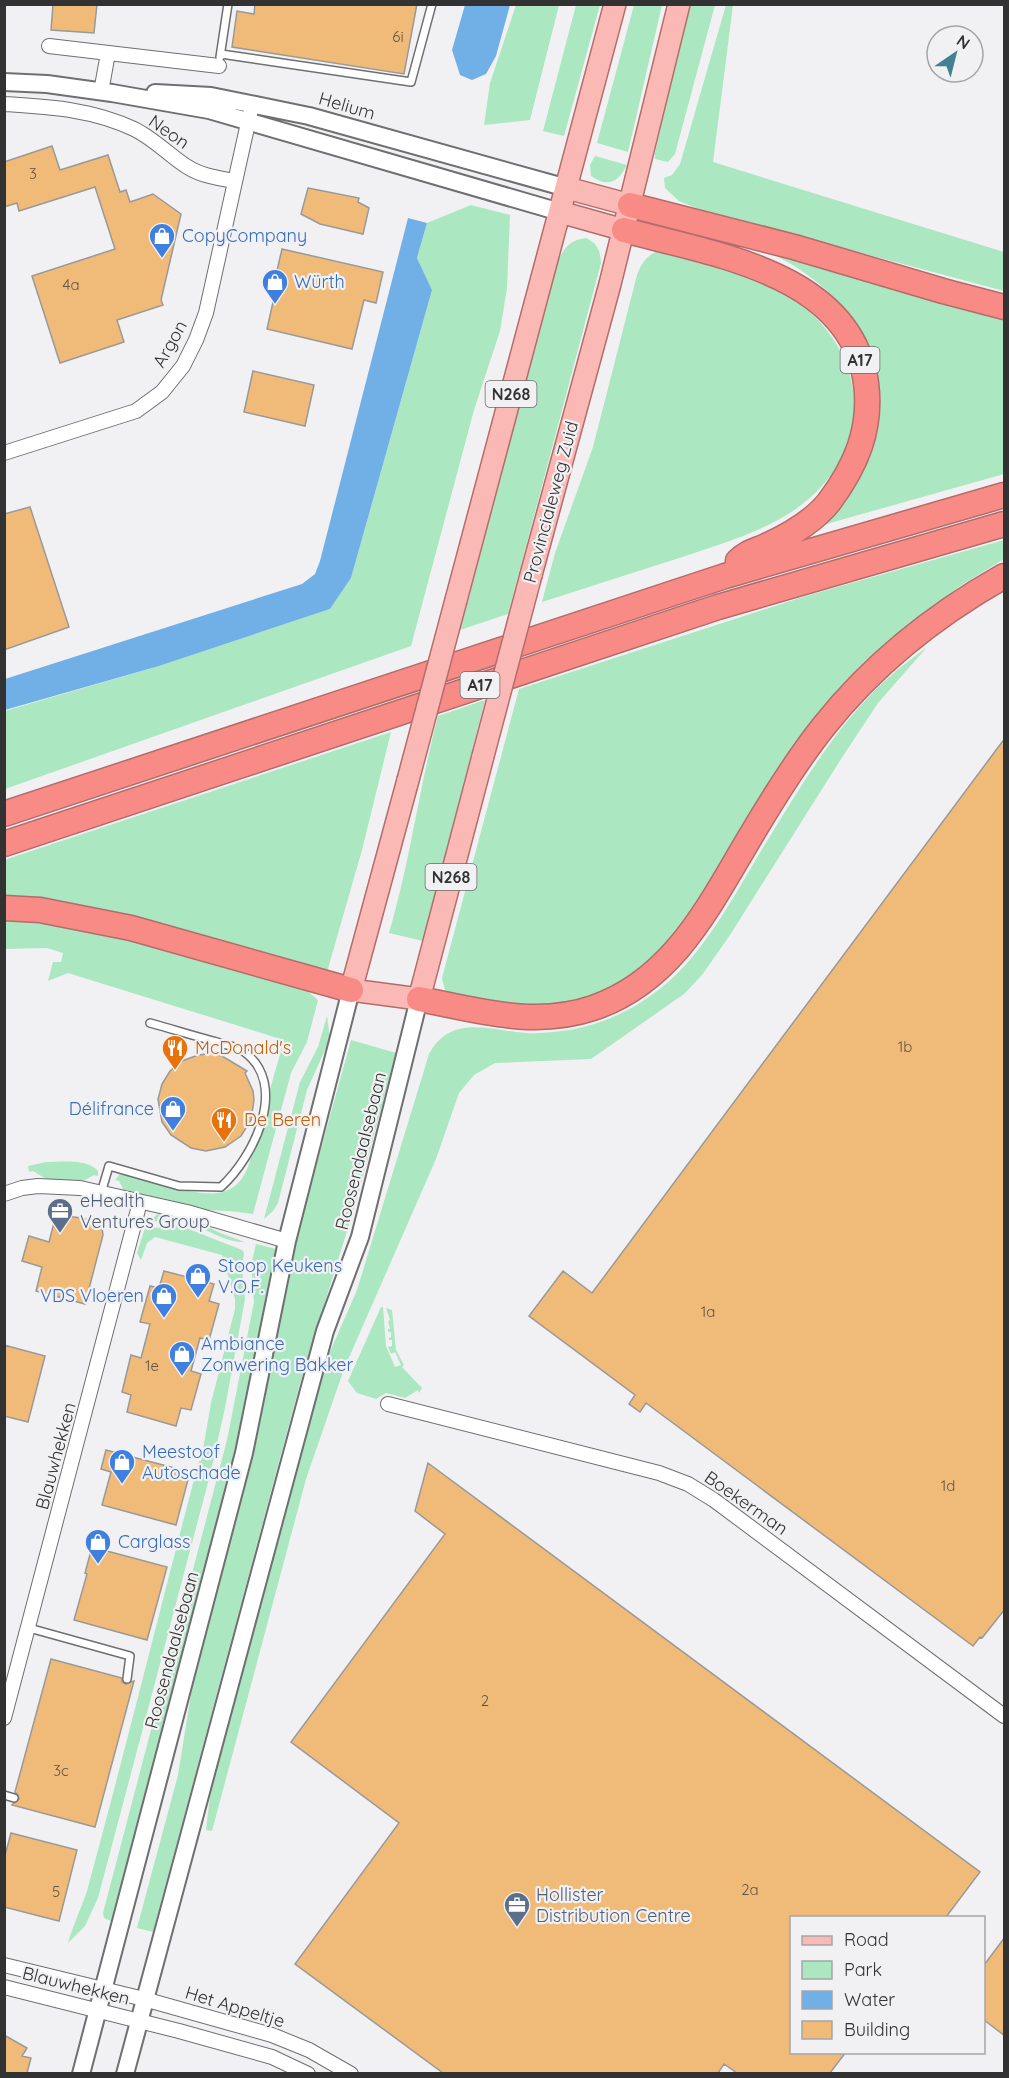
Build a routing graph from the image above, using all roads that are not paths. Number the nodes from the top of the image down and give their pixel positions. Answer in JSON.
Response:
{"nodes":[{"id":1,"x":228,"y":4,"type":"edge"},
{"id":2,"x":432,"y":4,"type":"edge"},
{"id":3,"x":615,"y":4,"type":"edge"},
{"id":4,"x":679,"y":4,"type":"edge"},
{"id":5,"x":49,"y":46,"type":"dead end"},
{"id":6,"x":108,"y":53,"type":"junction"},
{"id":7,"x":220,"y":60,"type":"junction"},
{"id":8,"x":4,"y":82,"type":"edge"},
{"id":9,"x":106,"y":92,"type":"junction"},
{"id":10,"x":252,"y":103,"type":"junction"},
{"id":11,"x":4,"y":104,"type":"edge"},
{"id":12,"x":248,"y":122,"type":"junction"},
{"id":13,"x":234,"y":181,"type":"junction"},
{"id":14,"x":567,"y":188,"type":"junction"},
{"id":15,"x":630,"y":205,"type":"junction"},
{"id":16,"x":560,"y":212,"type":"junction"},
{"id":17,"x":624,"y":230,"type":"junction"},
{"id":18,"x":1005,"y":307,"type":"edge"},
{"id":19,"x":4,"y":453,"type":"edge"},
{"id":20,"x":1005,"y":495,"type":"edge"},
{"id":21,"x":1005,"y":524,"type":"edge"},
{"id":22,"x":725,"y":576,"type":"junction"},
{"id":23,"x":1005,"y":576,"type":"edge"},
{"id":24,"x":4,"y":814,"type":"edge"},
{"id":25,"x":4,"y":844,"type":"edge"},
{"id":26,"x":4,"y":908,"type":"edge"},
{"id":27,"x":351,"y":990,"type":"junction"},
{"id":28,"x":419,"y":999,"type":"junction"},
{"id":29,"x":150,"y":1023,"type":"dead end"},
{"id":30,"x":101,"y":1193,"type":"junction"},
{"id":31,"x":4,"y":1194,"type":"edge"},
{"id":32,"x":140,"y":1202,"type":"junction"},
{"id":33,"x":286,"y":1241,"type":"junction"},
{"id":34,"x":388,"y":1404,"type":"dead end"},
{"id":35,"x":29,"y":1628,"type":"junction"},
{"id":36,"x":128,"y":1679,"type":"dead end"},
{"id":37,"x":1005,"y":1716,"type":"edge"},
{"id":38,"x":4,"y":1718,"type":"edge"},
{"id":39,"x":4,"y":1795,"type":"edge"},
{"id":40,"x":14,"y":1798,"type":"dead end"},
{"id":41,"x":4,"y":1965,"type":"edge"},
{"id":42,"x":4,"y":1987,"type":"edge"},
{"id":43,"x":103,"y":1989,"type":"junction"},
{"id":44,"x":144,"y":1999,"type":"junction"},
{"id":45,"x":98,"y":2010,"type":"junction"},
{"id":46,"x":139,"y":2020,"type":"junction"},
{"id":47,"x":81,"y":2073,"type":"edge"},
{"id":48,"x":125,"y":2073,"type":"edge"},
{"id":49,"x":308,"y":2073,"type":"edge"},
{"id":50,"x":351,"y":2073,"type":"edge"}],
"edges":[{"from":1,"to":7,"type":"lane"},
{"from":2,"to":7,"type":"lane","name":"Helium"},
{"from":3,"to":14,"type":"main road","number":"N268"},
{"from":4,"to":15,"type":"main road","name":"Provincialeweg Zuid","number":"N268"},
{"from":5,"to":6,"type":"street","name":"Helium"},
{"from":6,"to":7,"type":"street","name":"Helium"},
{"from":6,"to":9,"type":"street"},
{"from":8,"to":9,"type":"street","name":"Helium"},
{"from":9,"to":10,"type":"street","name":"Helium"},
{"from":9,"to":12,"type":"street","name":"Helium"},
{"from":10,"to":12,"type":"street"},
{"from":10,"to":14,"type":"street","name":"Helium"},
{"from":11,"to":13,"type":"street","name":"Neon"},
{"from":12,"to":13,"type":"street"},
{"from":12,"to":16,"type":"street","name":"Helium"},
{"from":13,"to":19,"type":"street","name":"Argon"},
{"from":14,"to":15,"type":"main road"},
{"from":14,"to":16,"type":"main road","number":"N268"},
{"from":15,"to":17,"type":"main road","name":"Provincialeweg Zuid","number":"N268"},
{"from":15,"to":18,"type":"highway"},
{"from":16,"to":17,"type":"main road"},
{"from":16,"to":27,"type":"main road","number":"N268","bridge":true},
{"from":17,"to":22,"type":"highway","number":"A17"},
{"from":17,"to":28,"type":"main road","name":"Provincialeweg Zuid","number":"N268","bridge":true},
{"from":20,"to":22,"type":"highway","number":"A17"},
{"from":21,"to":25,"type":"highway","number":"A17"},
{"from":22,"to":24,"type":"highway","number":"A17"},
{"from":23,"to":28,"type":"highway"},
{"from":26,"to":27,"type":"highway"},
{"from":27,"to":28,"type":"main road"},
{"from":27,"to":33,"type":"street","name":"Roosendaalsebaan","number":"N268"},
{"from":28,"to":44,"type":"street","name":"Roosendaalsebaan","number":"N268"},
{"from":29,"to":30,"type":"lane"},
{"from":30,"to":31,"type":"street"},
{"from":30,"to":32,"type":"street"},
{"from":32,"to":33,"type":"street"},
{"from":32,"to":35,"type":"street","name":"Blauwhekken"},
{"from":33,"to":43,"type":"street","name":"Roosendaalsebaan"},
{"from":34,"to":37,"type":"street","name":"Boekerman"},
{"from":35,"to":36,"type":"lane"},
{"from":35,"to":38,"type":"street","name":"Blauwhekken"},
{"from":39,"to":40,"type":"lane"},
{"from":41,"to":43,"type":"street","name":"Blauwhekken"},
{"from":42,"to":45,"type":"street","name":"Blauwhekken"},
{"from":43,"to":44,"type":"street","name":"Het Appeltje"},
{"from":43,"to":45,"type":"street","name":"Roosendaalsebaan"},
{"from":44,"to":46,"type":"street","name":"Roosendaalsebaan"},
{"from":44,"to":50,"type":"street","name":"Het Appeltje"},
{"from":45,"to":46,"type":"street","name":"Blauwhekken"},
{"from":45,"to":47,"type":"street","name":"Roosendaalsebaan"},
{"from":46,"to":48,"type":"street","name":"Roosendaalsebaan"},
{"from":46,"to":49,"type":"street","name":"Het Appeltje"}]}
